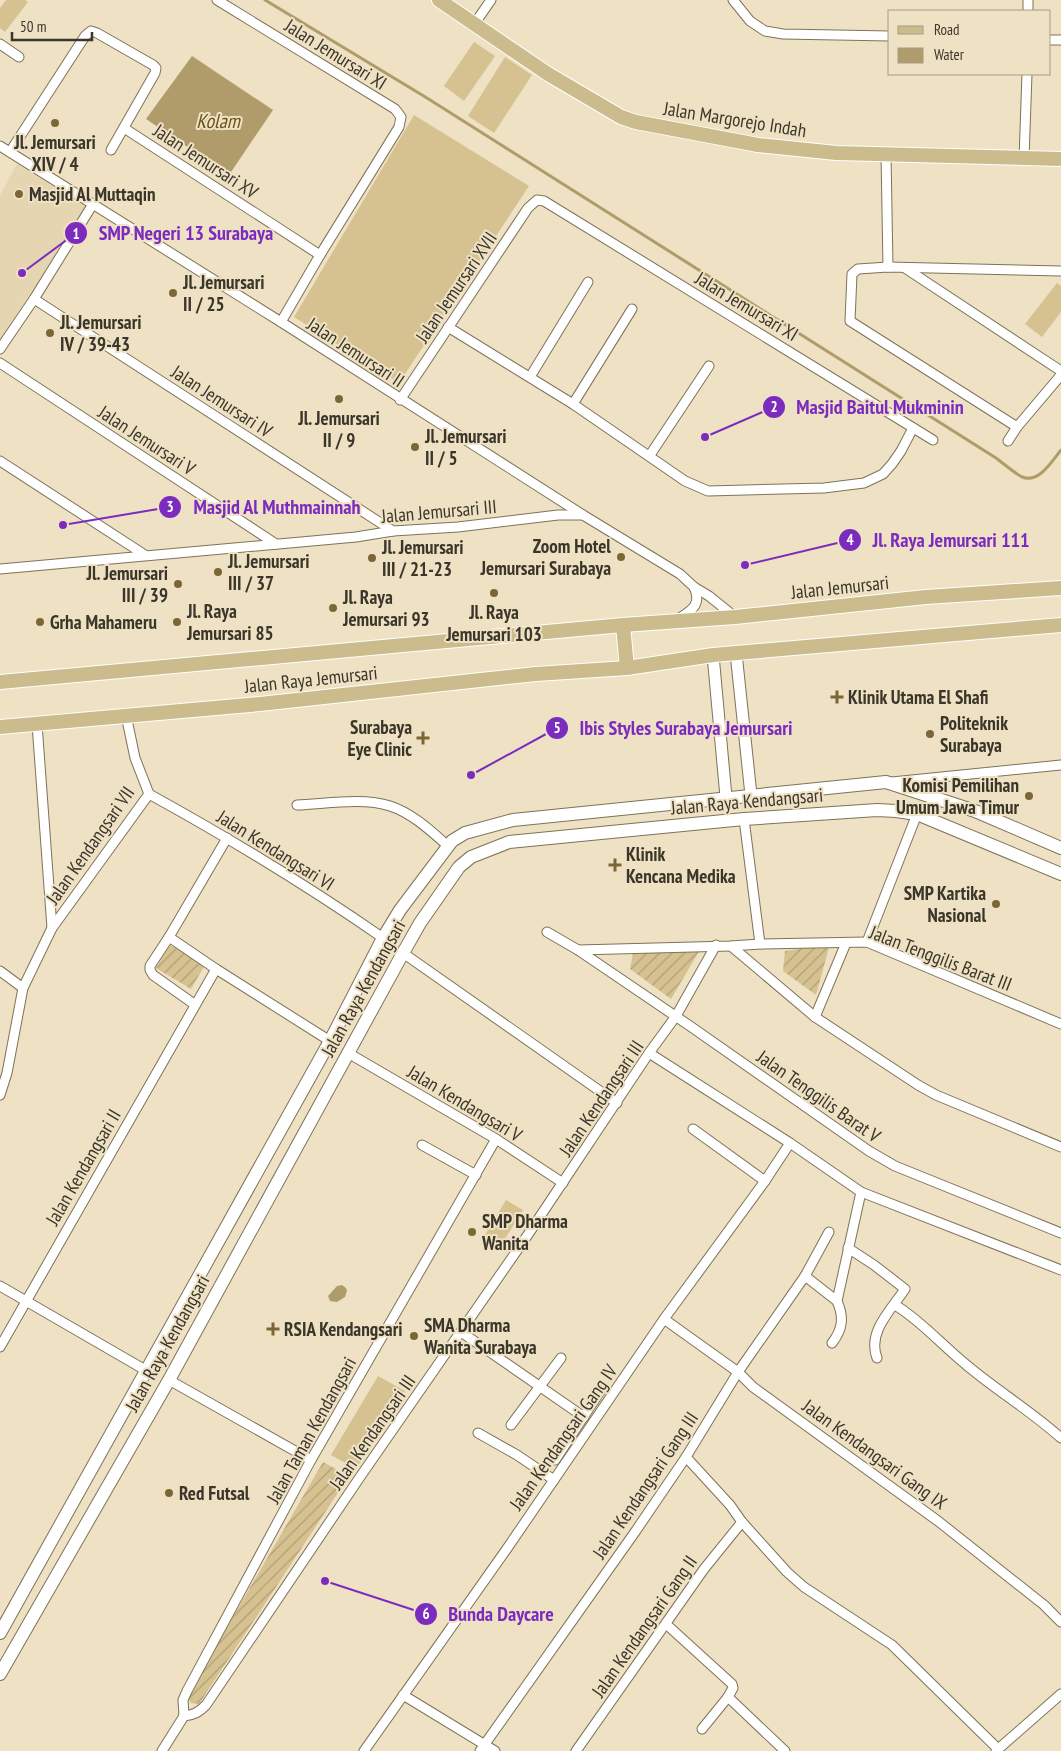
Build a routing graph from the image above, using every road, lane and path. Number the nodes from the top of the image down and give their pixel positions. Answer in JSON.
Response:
{"nodes":[{"id":1,"x":217,"y":0,"type":"edge"},
{"id":2,"x":439,"y":0,"type":"edge"},
{"id":3,"x":491,"y":0,"type":"edge"},
{"id":4,"x":733,"y":0,"type":"edge"},
{"id":5,"x":475,"y":23,"type":"junction"},
{"id":6,"x":888,"y":36,"type":"edge"},
{"id":7,"x":0,"y":44,"type":"edge"},
{"id":8,"x":20,"y":57,"type":"dead end"},
{"id":9,"x":1027,"y":75,"type":"edge"},
{"id":10,"x":124,"y":128,"type":"junction"},
{"id":11,"x":0,"y":146,"type":"edge"},
{"id":12,"x":111,"y":150,"type":"dead end"},
{"id":13,"x":10,"y":152,"type":"junction"},
{"id":14,"x":886,"y":154,"type":"junction"},
{"id":15,"x":1024,"y":159,"type":"junction"},
{"id":16,"x":1061,"y":159,"type":"edge"},
{"id":17,"x":544,"y":201,"type":"joint"},
{"id":18,"x":93,"y":204,"type":"junction"},
{"id":19,"x":320,"y":255,"type":"junction"},
{"id":20,"x":888,"y":266,"type":"junction"},
{"id":21,"x":904,"y":267,"type":"junction"},
{"id":22,"x":1061,"y":271,"type":"edge"},
{"id":23,"x":588,"y":282,"type":"dead end"},
{"id":24,"x":34,"y":299,"type":"junction"},
{"id":25,"x":632,"y":309,"type":"dead end"},
{"id":26,"x":281,"y":322,"type":"junction"},
{"id":27,"x":448,"y":327,"type":"junction"},
{"id":28,"x":0,"y":349,"type":"edge"},
{"id":29,"x":0,"y":363,"type":"edge"},
{"id":30,"x":709,"y":366,"type":"dead end"},
{"id":31,"x":1061,"y":373,"type":"edge"},
{"id":32,"x":530,"y":377,"type":"junction"},
{"id":33,"x":400,"y":400,"type":"junction"},
{"id":34,"x":573,"y":404,"type":"junction"},
{"id":35,"x":1016,"y":427,"type":"junction"},
{"id":36,"x":912,"y":428,"type":"junction"},
{"id":37,"x":933,"y":440,"type":"dead end"},
{"id":38,"x":1008,"y":441,"type":"dead end"},
{"id":39,"x":650,"y":456,"type":"junction"},
{"id":40,"x":0,"y":461,"type":"edge"},
{"id":41,"x":583,"y":516,"type":"junction"},
{"id":42,"x":393,"y":530,"type":"junction"},
{"id":43,"x":276,"y":544,"type":"junction"},
{"id":44,"x":145,"y":555,"type":"junction"},
{"id":45,"x":0,"y":569,"type":"edge"},
{"id":46,"x":694,"y":587,"type":"junction"},
{"id":47,"x":1061,"y":588,"type":"edge"},
{"id":48,"x":735,"y":617,"type":"junction"},
{"id":49,"x":675,"y":620,"type":"junction"},
{"id":50,"x":623,"y":625,"type":"junction"},
{"id":51,"x":1061,"y":625,"type":"edge"},
{"id":52,"x":736,"y":654,"type":"junction"},
{"id":53,"x":713,"y":656,"type":"junction"},
{"id":54,"x":627,"y":668,"type":"junction"},
{"id":55,"x":0,"y":682,"type":"edge"},
{"id":56,"x":126,"y":715,"type":"junction"},
{"id":57,"x":37,"y":724,"type":"junction"},
{"id":58,"x":0,"y":727,"type":"edge"},
{"id":59,"x":1061,"y":765,"type":"edge"},
{"id":60,"x":886,"y":782,"type":"junction"},
{"id":61,"x":149,"y":794,"type":"junction"},
{"id":62,"x":751,"y":795,"type":"junction"},
{"id":63,"x":726,"y":797,"type":"junction"},
{"id":64,"x":297,"y":806,"type":"dead end"},
{"id":65,"x":621,"y":808,"type":"junction"},
{"id":66,"x":917,"y":814,"type":"junction"},
{"id":67,"x":744,"y":819,"type":"junction"},
{"id":68,"x":620,"y":831,"type":"junction"},
{"id":69,"x":228,"y":838,"type":"junction"},
{"id":70,"x":448,"y":846,"type":"junction"},
{"id":71,"x":1061,"y":848,"type":"edge"},
{"id":72,"x":1061,"y":874,"type":"edge"},
{"id":73,"x":400,"y":910,"type":"junction"},
{"id":74,"x":420,"y":923,"type":"junction"},
{"id":75,"x":52,"y":928,"type":"junction"},
{"id":76,"x":547,"y":932,"type":"dead end"},
{"id":77,"x":169,"y":937,"type":"junction"},
{"id":78,"x":383,"y":938,"type":"junction"},
{"id":79,"x":867,"y":942,"type":"junction"},
{"id":80,"x":846,"y":943,"type":"junction"},
{"id":81,"x":760,"y":944,"type":"junction"},
{"id":82,"x":716,"y":945,"type":"junction"},
{"id":83,"x":731,"y":946,"type":"junction"},
{"id":84,"x":578,"y":950,"type":"junction"},
{"id":85,"x":403,"y":953,"type":"junction"},
{"id":86,"x":216,"y":969,"type":"junction"},
{"id":87,"x":0,"y":971,"type":"edge"},
{"id":88,"x":23,"y":988,"type":"junction"},
{"id":89,"x":194,"y":1004,"type":"junction"},
{"id":90,"x":676,"y":1016,"type":"junction"},
{"id":91,"x":815,"y":1017,"type":"junction"},
{"id":92,"x":1061,"y":1024,"type":"edge"},
{"id":93,"x":330,"y":1040,"type":"junction"},
{"id":94,"x":348,"y":1053,"type":"junction"},
{"id":95,"x":649,"y":1054,"type":"junction"},
{"id":96,"x":0,"y":1095,"type":"edge"},
{"id":97,"x":617,"y":1103,"type":"junction"},
{"id":98,"x":693,"y":1129,"type":"dead end"},
{"id":99,"x":496,"y":1139,"type":"junction"},
{"id":100,"x":790,"y":1143,"type":"junction"},
{"id":101,"x":422,"y":1145,"type":"dead end"},
{"id":102,"x":1061,"y":1147,"type":"edge"},
{"id":103,"x":259,"y":1169,"type":"junction"},
{"id":104,"x":476,"y":1175,"type":"junction"},
{"id":105,"x":279,"y":1180,"type":"junction"},
{"id":106,"x":765,"y":1182,"type":"junction"},
{"id":107,"x":563,"y":1183,"type":"junction"},
{"id":108,"x":861,"y":1192,"type":"junction"},
{"id":109,"x":830,"y":1232,"type":"dead end"},
{"id":110,"x":1061,"y":1233,"type":"edge"},
{"id":111,"x":848,"y":1248,"type":"junction"},
{"id":112,"x":1061,"y":1270,"type":"edge"},
{"id":113,"x":804,"y":1276,"type":"junction"},
{"id":114,"x":0,"y":1286,"type":"edge"},
{"id":115,"x":25,"y":1301,"type":"junction"},
{"id":116,"x":837,"y":1301,"type":"junction"},
{"id":117,"x":894,"y":1305,"type":"junction"},
{"id":118,"x":664,"y":1319,"type":"junction"},
{"id":119,"x":461,"y":1332,"type":"junction"},
{"id":120,"x":832,"y":1343,"type":"dead end"},
{"id":121,"x":0,"y":1347,"type":"edge"},
{"id":122,"x":561,"y":1358,"type":"dead end"},
{"id":123,"x":877,"y":1358,"type":"dead end"},
{"id":124,"x":147,"y":1371,"type":"junction"},
{"id":125,"x":738,"y":1372,"type":"junction"},
{"id":126,"x":168,"y":1380,"type":"junction"},
{"id":127,"x":540,"y":1387,"type":"junction"},
{"id":128,"x":601,"y":1390,"type":"dead end"},
{"id":129,"x":584,"y":1417,"type":"junction"},
{"id":130,"x":511,"y":1425,"type":"dead end"},
{"id":131,"x":478,"y":1433,"type":"dead end"},
{"id":132,"x":1061,"y":1438,"type":"edge"},
{"id":133,"x":686,"y":1457,"type":"junction"},
{"id":134,"x":311,"y":1460,"type":"junction"},
{"id":135,"x":555,"y":1460,"type":"dead end"},
{"id":136,"x":554,"y":1480,"type":"junction"},
{"id":137,"x":742,"y":1522,"type":"junction"},
{"id":138,"x":36,"y":1569,"type":"junction"},
{"id":139,"x":54,"y":1579,"type":"junction"},
{"id":140,"x":1061,"y":1622,"type":"edge"},
{"id":141,"x":666,"y":1624,"type":"junction"},
{"id":142,"x":0,"y":1633,"type":"edge"},
{"id":143,"x":0,"y":1674,"type":"edge"},
{"id":144,"x":1061,"y":1694,"type":"edge"},
{"id":145,"x":404,"y":1695,"type":"junction"},
{"id":146,"x":728,"y":1697,"type":"junction"},
{"id":147,"x":184,"y":1716,"type":"junction"},
{"id":148,"x":702,"y":1730,"type":"dead end"},
{"id":149,"x":482,"y":1748,"type":"edge"},
{"id":150,"x":997,"y":1750,"type":"edge"},
{"id":151,"x":162,"y":1751,"type":"edge"},
{"id":152,"x":364,"y":1751,"type":"edge"},
{"id":153,"x":495,"y":1751,"type":"edge"},
{"id":154,"x":576,"y":1751,"type":"edge"},
{"id":155,"x":786,"y":1751,"type":"edge"}],
"edges":[{"from":1,"to":19,"type":"street","name":"Jalan Jemursari XI"},
{"from":2,"to":5,"type":"main road","name":"Jalan Margorejo Indah"},
{"from":3,"to":5,"type":"street"},
{"from":4,"to":6,"type":"street"},
{"from":5,"to":14,"type":"main road","name":"Jalan Margorejo Indah"},
{"from":7,"to":8,"type":"street"},
{"from":9,"to":15,"type":"street"},
{"from":10,"to":12,"type":"street"},
{"from":10,"to":13,"type":"street"},
{"from":10,"to":19,"type":"street","name":"Jalan Jemursari XV"},
{"from":11,"to":13,"type":"street","name":"Jalan Jemursari II"},
{"from":13,"to":18,"type":"street","name":"Jalan Jemursari II"},
{"from":14,"to":15,"type":"main road","name":"Jalan Margorejo Indah"},
{"from":14,"to":20,"type":"street"},
{"from":15,"to":16,"type":"main road","name":"Jalan Margorejo Indah"},
{"from":17,"to":27,"type":"street","name":"Jalan Jemursari XVII"},
{"from":17,"to":36,"type":"street","name":"Jalan Jemursari XI"},
{"from":18,"to":24,"type":"street"},
{"from":18,"to":26,"type":"street","name":"Jalan Jemursari II"},
{"from":19,"to":26,"type":"street"},
{"from":20,"to":21,"type":"street"},
{"from":20,"to":35,"type":"street"},
{"from":21,"to":22,"type":"street"},
{"from":21,"to":31,"type":"street"},
{"from":23,"to":32,"type":"street"},
{"from":24,"to":28,"type":"street"},
{"from":24,"to":42,"type":"street","name":"Jalan Jemursari IV"},
{"from":25,"to":34,"type":"street"},
{"from":26,"to":33,"type":"street","name":"Jalan Jemursari II"},
{"from":27,"to":32,"type":"street"},
{"from":27,"to":33,"type":"street","name":"Jalan Jemursari XVII"},
{"from":29,"to":43,"type":"street","name":"Jalan Jemursari V"},
{"from":30,"to":39,"type":"street"},
{"from":31,"to":35,"type":"street"},
{"from":32,"to":34,"type":"street"},
{"from":33,"to":41,"type":"street","name":"Jalan Jemursari II"},
{"from":34,"to":39,"type":"street"},
{"from":35,"to":38,"type":"street"},
{"from":36,"to":37,"type":"street","name":"Jalan Jemursari XI"},
{"from":36,"to":39,"type":"street"},
{"from":40,"to":44,"type":"street"},
{"from":41,"to":42,"type":"street","name":"Jalan Jemursari III"},
{"from":41,"to":46,"type":"street","name":"Jalan Jemursari II"},
{"from":42,"to":43,"type":"street","name":"Jalan Jemursari III"},
{"from":43,"to":44,"type":"street","name":"Jalan Jemursari III"},
{"from":44,"to":45,"type":"street","name":"Jalan Jemursari III"},
{"from":46,"to":48,"type":"street","name":"Jalan Jemursari II"},
{"from":46,"to":49,"type":"street"},
{"from":47,"to":48,"type":"main road","name":"Jalan Jemursari"},
{"from":48,"to":49,"type":"main road","name":"Jalan Jemursari"},
{"from":49,"to":50,"type":"main road","name":"Jalan Jemursari"},
{"from":50,"to":54,"type":"main road"},
{"from":50,"to":55,"type":"main road","name":"Jalan Raya Jemursari"},
{"from":51,"to":52,"type":"main road"},
{"from":52,"to":53,"type":"main road"},
{"from":52,"to":62,"type":"street"},
{"from":53,"to":54,"type":"main road"},
{"from":53,"to":63,"type":"street"},
{"from":54,"to":56,"type":"main road","name":"Jalan Raya Jemursari"},
{"from":56,"to":57,"type":"main road","name":"Jalan Raya Jemursari"},
{"from":56,"to":61,"type":"street","name":"Jalan Kendangsari VII"},
{"from":57,"to":58,"type":"main road","name":"Jalan Raya Jemursari"},
{"from":57,"to":75,"type":"street"},
{"from":59,"to":60,"type":"street"},
{"from":60,"to":62,"type":"main road","name":"Jalan Raya Kendangsari"},
{"from":60,"to":71,"type":"main road","name":"Jalan Raya Kendangsari"},
{"from":61,"to":69,"type":"street","name":"Jalan Kendangsari VI"},
{"from":61,"to":75,"type":"street","name":"Jalan Kendangsari VII"},
{"from":62,"to":63,"type":"main road","name":"Jalan Raya Kendangsari"},
{"from":63,"to":65,"type":"main road","name":"Jalan Raya Kendangsari"},
{"from":64,"to":70,"type":"street"},
{"from":65,"to":68,"type":"main road"},
{"from":65,"to":70,"type":"main road","name":"Jalan Raya Kendangsari"},
{"from":66,"to":67,"type":"main road","name":"Jalan Raya Kendangsari"},
{"from":66,"to":72,"type":"main road","name":"Jalan Raya Kendangsari"},
{"from":66,"to":79,"type":"street"},
{"from":67,"to":68,"type":"main road","name":"Jalan Raya Kendangsari"},
{"from":67,"to":81,"type":"street"},
{"from":68,"to":74,"type":"main road","name":"Jalan Raya Kendangsari"},
{"from":69,"to":77,"type":"street"},
{"from":69,"to":78,"type":"street","name":"Jalan Kendangsari VI"},
{"from":70,"to":73,"type":"main road","name":"Jalan Raya Kendangsari"},
{"from":73,"to":74,"type":"main road"},
{"from":73,"to":78,"type":"main road","name":"Jalan Raya Kendangsari"},
{"from":74,"to":85,"type":"main road","name":"Jalan Raya Kendangsari"},
{"from":75,"to":88,"type":"street","name":"Jalan Kendangsari VII"},
{"from":76,"to":84,"type":"street","name":"Jalan Tenggilis Barat V"},
{"from":77,"to":86,"type":"street"},
{"from":77,"to":89,"type":"street"},
{"from":78,"to":93,"type":"main road","name":"Jalan Raya Kendangsari"},
{"from":79,"to":80,"type":"street","name":"Jalan Tenggilis Barat III"},
{"from":79,"to":92,"type":"street","name":"Jalan Tenggilis Barat III"},
{"from":80,"to":81,"type":"street","name":"Jalan Tenggilis Barat III"},
{"from":80,"to":91,"type":"street"},
{"from":81,"to":83,"type":"street","name":"Jalan Tenggilis Barat III"},
{"from":82,"to":83,"type":"street","name":"Jalan Tenggilis Barat III"},
{"from":82,"to":84,"type":"street","name":"Jalan Tenggilis Barat III"},
{"from":82,"to":90,"type":"street","name":"Jalan Kendangsari III"},
{"from":83,"to":91,"type":"street"},
{"from":84,"to":90,"type":"street","name":"Jalan Tenggilis Barat V"},
{"from":85,"to":94,"type":"main road","name":"Jalan Raya Kendangsari"},
{"from":85,"to":97,"type":"street"},
{"from":86,"to":89,"type":"street","name":"Jalan Kendangsari II"},
{"from":86,"to":93,"type":"street"},
{"from":87,"to":88,"type":"street"},
{"from":88,"to":96,"type":"street","name":"Jalan Kendangsari VII"},
{"from":89,"to":115,"type":"street","name":"Jalan Kendangsari II"},
{"from":90,"to":95,"type":"street","name":"Jalan Kendangsari III"},
{"from":90,"to":110,"type":"street","name":"Jalan Tenggilis Barat V"},
{"from":91,"to":102,"type":"street"},
{"from":93,"to":103,"type":"main road","name":"Jalan Raya Kendangsari"},
{"from":94,"to":99,"type":"street","name":"Jalan Kendangsari V"},
{"from":94,"to":105,"type":"main road","name":"Jalan Raya Kendangsari"},
{"from":95,"to":97,"type":"street","name":"Jalan Kendangsari III"},
{"from":95,"to":100,"type":"street"},
{"from":97,"to":107,"type":"street","name":"Jalan Kendangsari III"},
{"from":98,"to":106,"type":"street"},
{"from":99,"to":104,"type":"street","name":"Jalan Taman Kendangsari"},
{"from":99,"to":107,"type":"street","name":"Jalan Kendangsari V"},
{"from":100,"to":106,"type":"street","name":"Jalan Kendangsari Gang IV"},
{"from":100,"to":108,"type":"street"},
{"from":101,"to":104,"type":"street"},
{"from":103,"to":105,"type":"main road"},
{"from":103,"to":124,"type":"main road","name":"Jalan Raya Kendangsari"},
{"from":104,"to":134,"type":"street","name":"Jalan Taman Kendangsari"},
{"from":105,"to":126,"type":"main road","name":"Jalan Raya Kendangsari"},
{"from":106,"to":118,"type":"street","name":"Jalan Kendangsari Gang IV"},
{"from":107,"to":119,"type":"street","name":"Jalan Kendangsari III"},
{"from":108,"to":111,"type":"street"},
{"from":108,"to":112,"type":"street"},
{"from":109,"to":113,"type":"street","name":"Jalan Kendangsari Gang III"},
{"from":111,"to":116,"type":"street"},
{"from":111,"to":117,"type":"street"},
{"from":113,"to":116,"type":"street"},
{"from":113,"to":125,"type":"street","name":"Jalan Kendangsari Gang III"},
{"from":114,"to":115,"type":"street"},
{"from":115,"to":121,"type":"street","name":"Jalan Kendangsari II"},
{"from":115,"to":124,"type":"street"},
{"from":116,"to":120,"type":"street"},
{"from":117,"to":123,"type":"street"},
{"from":117,"to":132,"type":"street"},
{"from":118,"to":125,"type":"street","name":"Jalan Kendangsari Gang IX"},
{"from":118,"to":136,"type":"street","name":"Jalan Kendangsari Gang IV"},
{"from":119,"to":127,"type":"street"},
{"from":119,"to":147,"type":"street","name":"Jalan Kendangsari III"},
{"from":122,"to":127,"type":"street"},
{"from":124,"to":138,"type":"main road","name":"Jalan Raya Kendangsari"},
{"from":125,"to":133,"type":"street","name":"Jalan Kendangsari Gang III"},
{"from":125,"to":140,"type":"street","name":"Jalan Kendangsari Gang IX"},
{"from":126,"to":134,"type":"street"},
{"from":126,"to":139,"type":"main road","name":"Jalan Raya Kendangsari"},
{"from":127,"to":129,"type":"street"},
{"from":127,"to":130,"type":"street"},
{"from":128,"to":129,"type":"street"},
{"from":129,"to":135,"type":"street"},
{"from":131,"to":136,"type":"street"},
{"from":133,"to":137,"type":"street"},
{"from":133,"to":149,"type":"street","name":"Jalan Kendangsari Gang III"},
{"from":134,"to":147,"type":"street","name":"Jalan Taman Kendangsari"},
{"from":136,"to":145,"type":"street","name":"Jalan Kendangsari Gang IV"},
{"from":137,"to":141,"type":"street","name":"Jalan Kendangsari Gang II"},
{"from":137,"to":150,"type":"street"},
{"from":138,"to":139,"type":"main road"},
{"from":138,"to":142,"type":"main road","name":"Jalan Raya Kendangsari"},
{"from":139,"to":143,"type":"main road","name":"Jalan Raya Kendangsari"},
{"from":141,"to":146,"type":"street"},
{"from":141,"to":154,"type":"street","name":"Jalan Kendangsari Gang II"},
{"from":144,"to":150,"type":"street"},
{"from":145,"to":149,"type":"street"},
{"from":145,"to":152,"type":"street","name":"Jalan Kendangsari Gang IV"},
{"from":146,"to":148,"type":"street"},
{"from":146,"to":155,"type":"street"},
{"from":147,"to":151,"type":"street"},
{"from":149,"to":153,"type":"street"}]}
